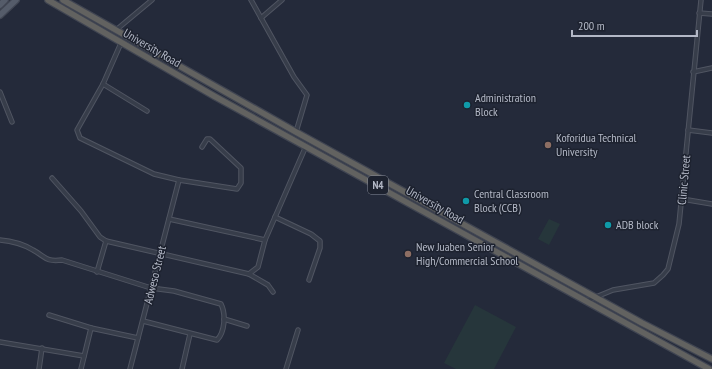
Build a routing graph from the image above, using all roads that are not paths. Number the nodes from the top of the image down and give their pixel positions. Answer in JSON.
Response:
{"nodes":[{"id":1,"x":16,"y":0,"type":"edge"},
{"id":2,"x":48,"y":0,"type":"edge"},
{"id":3,"x":62,"y":0,"type":"edge"},
{"id":4,"x":152,"y":0,"type":"edge"},
{"id":5,"x":251,"y":0,"type":"edge"},
{"id":6,"x":282,"y":0,"type":"edge"},
{"id":7,"x":701,"y":0,"type":"edge"},
{"id":8,"x":699,"y":13,"type":"junction"},
{"id":9,"x":712,"y":14,"type":"edge"},
{"id":10,"x":0,"y":15,"type":"edge"},
{"id":11,"x":261,"y":18,"type":"junction"},
{"id":12,"x":115,"y":30,"type":"junction"},
{"id":13,"x":121,"y":43,"type":"junction"},
{"id":14,"x":712,"y":68,"type":"edge"},
{"id":15,"x":693,"y":72,"type":"junction"},
{"id":16,"x":103,"y":84,"type":"junction"},
{"id":17,"x":0,"y":92,"type":"edge"},
{"id":18,"x":147,"y":111,"type":"dead end"},
{"id":19,"x":12,"y":122,"type":"dead end"},
{"id":20,"x":688,"y":130,"type":"junction"},
{"id":21,"x":296,"y":132,"type":"junction"},
{"id":22,"x":712,"y":133,"type":"edge"},
{"id":23,"x":306,"y":145,"type":"junction"},
{"id":24,"x":202,"y":147,"type":"dead end"},
{"id":25,"x":52,"y":178,"type":"dead end"},
{"id":26,"x":179,"y":180,"type":"junction"},
{"id":27,"x":682,"y":199,"type":"junction"},
{"id":28,"x":712,"y":204,"type":"edge"},
{"id":29,"x":275,"y":217,"type":"junction"},
{"id":30,"x":169,"y":219,"type":"junction"},
{"id":31,"x":0,"y":240,"type":"edge"},
{"id":32,"x":265,"y":240,"type":"junction"},
{"id":33,"x":106,"y":241,"type":"junction"},
{"id":34,"x":160,"y":253,"type":"junction"},
{"id":35,"x":97,"y":272,"type":"junction"},
{"id":36,"x":249,"y":274,"type":"junction"},
{"id":37,"x":309,"y":280,"type":"dead end"},
{"id":38,"x":151,"y":288,"type":"junction"},
{"id":39,"x":273,"y":292,"type":"dead end"},
{"id":40,"x":595,"y":296,"type":"junction"},
{"id":41,"x":586,"y":301,"type":"junction"},
{"id":42,"x":49,"y":315,"type":"dead end"},
{"id":43,"x":224,"y":319,"type":"junction"},
{"id":44,"x":143,"y":321,"type":"junction"},
{"id":45,"x":247,"y":326,"type":"dead end"},
{"id":46,"x":91,"y":328,"type":"junction"},
{"id":47,"x":298,"y":330,"type":"dead end"},
{"id":48,"x":190,"y":334,"type":"junction"},
{"id":49,"x":138,"y":338,"type":"junction"},
{"id":50,"x":0,"y":342,"type":"edge"},
{"id":51,"x":42,"y":348,"type":"junction"},
{"id":52,"x":84,"y":356,"type":"junction"},
{"id":53,"x":712,"y":359,"type":"edge"},
{"id":54,"x":39,"y":369,"type":"edge"},
{"id":55,"x":81,"y":369,"type":"edge"},
{"id":56,"x":130,"y":369,"type":"edge"},
{"id":57,"x":182,"y":369,"type":"edge"},
{"id":58,"x":286,"y":369,"type":"edge"},
{"id":59,"x":708,"y":369,"type":"edge"}],
"edges":[{"from":1,"to":10,"type":"main road"},
{"from":2,"to":13,"type":"highway","name":"University Road","number":"N4"},
{"from":3,"to":12,"type":"highway","name":"University Road","number":"N4"},
{"from":4,"to":12,"type":"street"},
{"from":5,"to":11,"type":"street"},
{"from":6,"to":11,"type":"street"},
{"from":7,"to":8,"type":"street","name":"Clinic Street"},
{"from":8,"to":9,"type":"street"},
{"from":8,"to":15,"type":"street","name":"Clinic Street"},
{"from":11,"to":21,"type":"street"},
{"from":12,"to":21,"type":"highway","name":"University Road","number":"N4"},
{"from":13,"to":16,"type":"street"},
{"from":13,"to":23,"type":"highway","name":"University Road","number":"N4"},
{"from":14,"to":15,"type":"street"},
{"from":15,"to":20,"type":"street","name":"Clinic Street"},
{"from":16,"to":18,"type":"street"},
{"from":16,"to":26,"type":"street"},
{"from":17,"to":19,"type":"street"},
{"from":20,"to":22,"type":"street"},
{"from":20,"to":27,"type":"street","name":"Clinic Street"},
{"from":21,"to":40,"type":"highway","name":"University Road","number":"N4"},
{"from":23,"to":29,"type":"street"},
{"from":23,"to":41,"type":"highway","name":"University Road","number":"N4"},
{"from":24,"to":26,"type":"street"},
{"from":25,"to":33,"type":"street"},
{"from":26,"to":30,"type":"street","name":"Adweso Street"},
{"from":27,"to":28,"type":"street"},
{"from":27,"to":40,"type":"street","name":"Clinic Street"},
{"from":29,"to":32,"type":"street"},
{"from":29,"to":37,"type":"street"},
{"from":30,"to":32,"type":"street"},
{"from":30,"to":34,"type":"street","name":"Adweso Street"},
{"from":31,"to":35,"type":"street"},
{"from":32,"to":36,"type":"street"},
{"from":33,"to":34,"type":"street"},
{"from":33,"to":35,"type":"street"},
{"from":34,"to":36,"type":"street"},
{"from":34,"to":38,"type":"street","name":"Adweso Street"},
{"from":35,"to":38,"type":"street"},
{"from":36,"to":39,"type":"street"},
{"from":38,"to":43,"type":"street"},
{"from":38,"to":44,"type":"street","name":"Adweso Street"},
{"from":40,"to":41,"type":"street","name":"Clinic Street"},
{"from":40,"to":53,"type":"highway","name":"University Road","number":"N4"},
{"from":41,"to":59,"type":"highway","name":"University Road","number":"N4"},
{"from":42,"to":46,"type":"street"},
{"from":43,"to":45,"type":"street"},
{"from":43,"to":48,"type":"street"},
{"from":44,"to":48,"type":"street"},
{"from":44,"to":49,"type":"street","name":"Adweso Street"},
{"from":46,"to":49,"type":"street"},
{"from":46,"to":52,"type":"street"},
{"from":47,"to":58,"type":"street"},
{"from":48,"to":57,"type":"street"},
{"from":49,"to":56,"type":"street","name":"Adweso Street"},
{"from":50,"to":51,"type":"street"},
{"from":51,"to":52,"type":"street"},
{"from":51,"to":54,"type":"street"},
{"from":52,"to":55,"type":"street"}]}
